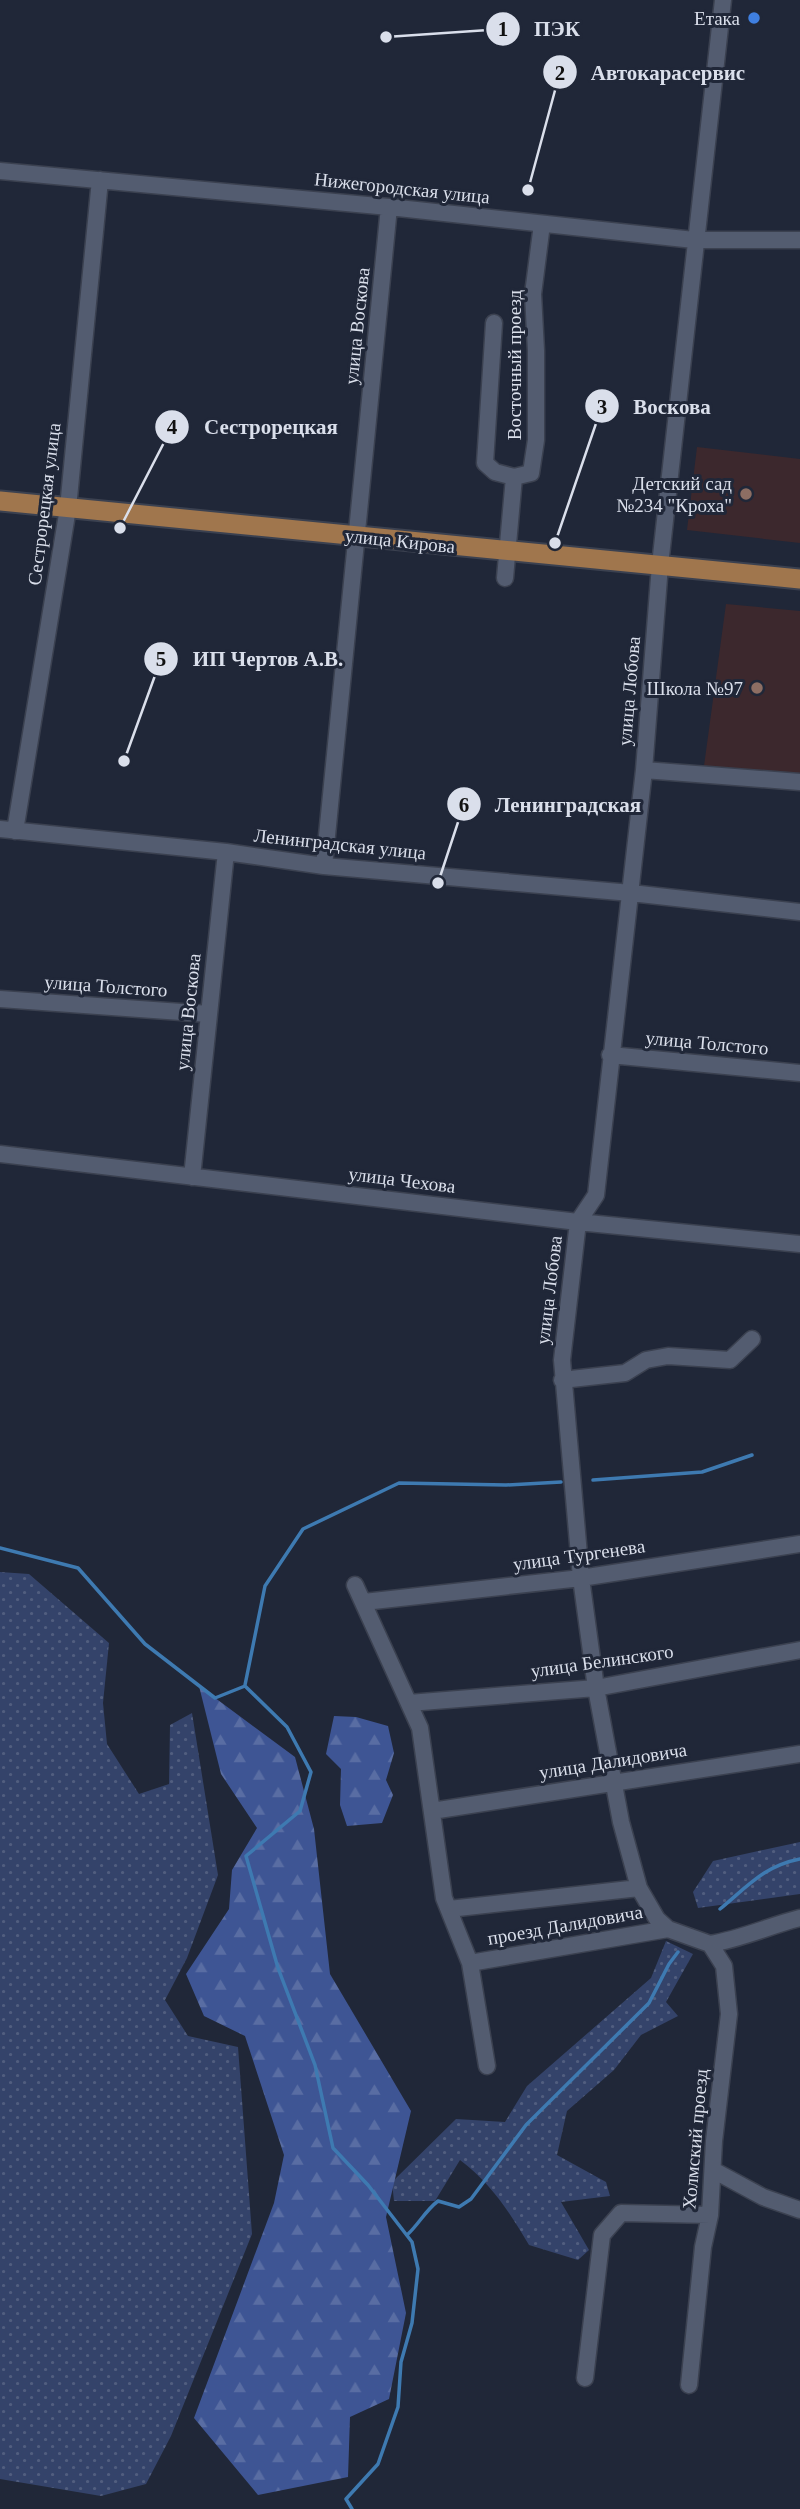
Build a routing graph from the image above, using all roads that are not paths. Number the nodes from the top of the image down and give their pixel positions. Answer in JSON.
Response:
{"nodes":[{"id":1,"x":723,"y":0,"type":"edge"},
{"id":2,"x":0,"y":171,"type":"edge"},
{"id":3,"x":100,"y":180,"type":"junction"},
{"id":4,"x":389,"y":207,"type":"junction"},
{"id":5,"x":542,"y":224,"type":"junction"},
{"id":6,"x":695,"y":240,"type":"junction"},
{"id":7,"x":800,"y":240,"type":"edge"},
{"id":8,"x":494,"y":323,"type":"dead end"},
{"id":9,"x":514,"y":477,"type":"junction"},
{"id":10,"x":0,"y":501,"type":"edge"},
{"id":11,"x":68,"y":508,"type":"junction"},
{"id":12,"x":357,"y":537,"type":"junction"},
{"id":13,"x":509,"y":552,"type":"junction"},
{"id":14,"x":660,"y":565,"type":"junction"},
{"id":15,"x":505,"y":578,"type":"dead end"},
{"id":16,"x":800,"y":579,"type":"edge"},
{"id":17,"x":644,"y":770,"type":"junction"},
{"id":18,"x":800,"y":782,"type":"edge"},
{"id":19,"x":7,"y":830,"type":"edge"},
{"id":20,"x":226,"y":852,"type":"junction"},
{"id":21,"x":324,"y":866,"type":"junction"},
{"id":22,"x":631,"y":893,"type":"junction"},
{"id":23,"x":800,"y":912,"type":"edge"},
{"id":24,"x":0,"y":999,"type":"edge"},
{"id":25,"x":209,"y":1014,"type":"junction"},
{"id":26,"x":610,"y":1055,"type":"junction"},
{"id":27,"x":800,"y":1073,"type":"edge"},
{"id":28,"x":0,"y":1154,"type":"edge"},
{"id":29,"x":192,"y":1177,"type":"junction"},
{"id":30,"x":578,"y":1222,"type":"junction"},
{"id":31,"x":800,"y":1244,"type":"edge"},
{"id":32,"x":752,"y":1339,"type":"dead end"},
{"id":33,"x":562,"y":1380,"type":"junction"},
{"id":34,"x":800,"y":1544,"type":"edge"},
{"id":35,"x":581,"y":1578,"type":"junction"},
{"id":36,"x":355,"y":1585,"type":"dead end"},
{"id":37,"x":364,"y":1602,"type":"junction"},
{"id":38,"x":800,"y":1650,"type":"edge"},
{"id":39,"x":596,"y":1688,"type":"junction"},
{"id":40,"x":409,"y":1703,"type":"junction"},
{"id":41,"x":800,"y":1754,"type":"edge"},
{"id":42,"x":613,"y":1781,"type":"junction"},
{"id":43,"x":432,"y":1811,"type":"junction"},
{"id":44,"x":639,"y":1888,"type":"junction"},
{"id":45,"x":449,"y":1909,"type":"junction"},
{"id":46,"x":800,"y":1918,"type":"edge"},
{"id":47,"x":668,"y":1929,"type":"junction"},
{"id":48,"x":710,"y":1944,"type":"junction"},
{"id":49,"x":470,"y":1963,"type":"junction"},
{"id":50,"x":487,"y":2066,"type":"dead end"},
{"id":51,"x":713,"y":2170,"type":"junction"},
{"id":52,"x":800,"y":2210,"type":"edge"},
{"id":53,"x":710,"y":2215,"type":"junction"},
{"id":54,"x":585,"y":2378,"type":"dead end"},
{"id":55,"x":689,"y":2385,"type":"dead end"}],
"edges":[{"from":1,"to":6,"type":"street","name":"улица Лобова"},
{"from":2,"to":3,"type":"street","name":"Нижегородская улица"},
{"from":3,"to":4,"type":"street","name":"Нижегородская улица"},
{"from":3,"to":11,"type":"street","name":"Сестрорецкая улица"},
{"from":4,"to":5,"type":"street","name":"Нижегородская улица"},
{"from":4,"to":12,"type":"street","name":"улица Воскова"},
{"from":5,"to":6,"type":"street","name":"Нижегородская улица"},
{"from":5,"to":9,"type":"street","name":"Восточный проезд"},
{"from":6,"to":7,"type":"street","name":"Нижегородская улица"},
{"from":6,"to":14,"type":"street","name":"улица Лобова"},
{"from":8,"to":9,"type":"street"},
{"from":9,"to":13,"type":"street"},
{"from":10,"to":11,"type":"main road","name":"улица Кирова"},
{"from":11,"to":12,"type":"main road","name":"улица Кирова"},
{"from":11,"to":19,"type":"street","name":"Сестрорецкая улица"},
{"from":12,"to":13,"type":"main road","name":"улица Кирова"},
{"from":12,"to":21,"type":"street","name":"улица Воскова"},
{"from":13,"to":14,"type":"main road","name":"улица Кирова"},
{"from":13,"to":15,"type":"street"},
{"from":14,"to":16,"type":"main road","name":"улица Кирова"},
{"from":14,"to":17,"type":"street","name":"улица Лобова"},
{"from":17,"to":18,"type":"street"},
{"from":17,"to":22,"type":"street","name":"улица Лобова"},
{"from":19,"to":20,"type":"street","name":"Ленинградская улица"},
{"from":20,"to":21,"type":"street","name":"Ленинградская улица"},
{"from":20,"to":25,"type":"street","name":"улица Воскова"},
{"from":21,"to":22,"type":"street","name":"Ленинградская улица"},
{"from":22,"to":23,"type":"street","name":"Ленинградская улица"},
{"from":22,"to":26,"type":"street","name":"улица Лобова"},
{"from":24,"to":25,"type":"street","name":"улица Толстого"},
{"from":25,"to":29,"type":"street","name":"улица Воскова"},
{"from":26,"to":27,"type":"street","name":"улица Толстого"},
{"from":26,"to":30,"type":"street","name":"улица Лобова"},
{"from":28,"to":29,"type":"street","name":"улица Чехова"},
{"from":29,"to":30,"type":"street","name":"улица Чехова"},
{"from":30,"to":31,"type":"street","name":"улица Чехова"},
{"from":30,"to":33,"type":"street","name":"улица Лобова"},
{"from":32,"to":33,"type":"street"},
{"from":33,"to":35,"type":"street","name":"улица Лобова"},
{"from":34,"to":35,"type":"street","name":"улица Тургенева"},
{"from":35,"to":37,"type":"street","name":"улица Тургенева"},
{"from":35,"to":39,"type":"street","name":"улица Лобова"},
{"from":36,"to":37,"type":"street"},
{"from":37,"to":40,"type":"street"},
{"from":38,"to":39,"type":"street","name":"улица Белинского"},
{"from":39,"to":40,"type":"street","name":"улица Белинского"},
{"from":39,"to":42,"type":"street","name":"улица Лобова"},
{"from":40,"to":43,"type":"street"},
{"from":41,"to":42,"type":"street","name":"улица Далидовича"},
{"from":42,"to":43,"type":"street","name":"улица Далидовича"},
{"from":42,"to":44,"type":"street","name":"улица Лобова"},
{"from":43,"to":45,"type":"street"},
{"from":44,"to":45,"type":"street"},
{"from":44,"to":47,"type":"street","name":"улица Лобова"},
{"from":45,"to":49,"type":"street"},
{"from":46,"to":48,"type":"street"},
{"from":47,"to":48,"type":"street"},
{"from":47,"to":49,"type":"street","name":"проезд Далидовича"},
{"from":48,"to":51,"type":"street","name":"Холмский проезд"},
{"from":49,"to":50,"type":"street"},
{"from":51,"to":52,"type":"street"},
{"from":51,"to":53,"type":"street","name":"Холмский проезд"},
{"from":53,"to":54,"type":"street"},
{"from":53,"to":55,"type":"street","name":"Холмский проезд"}]}
